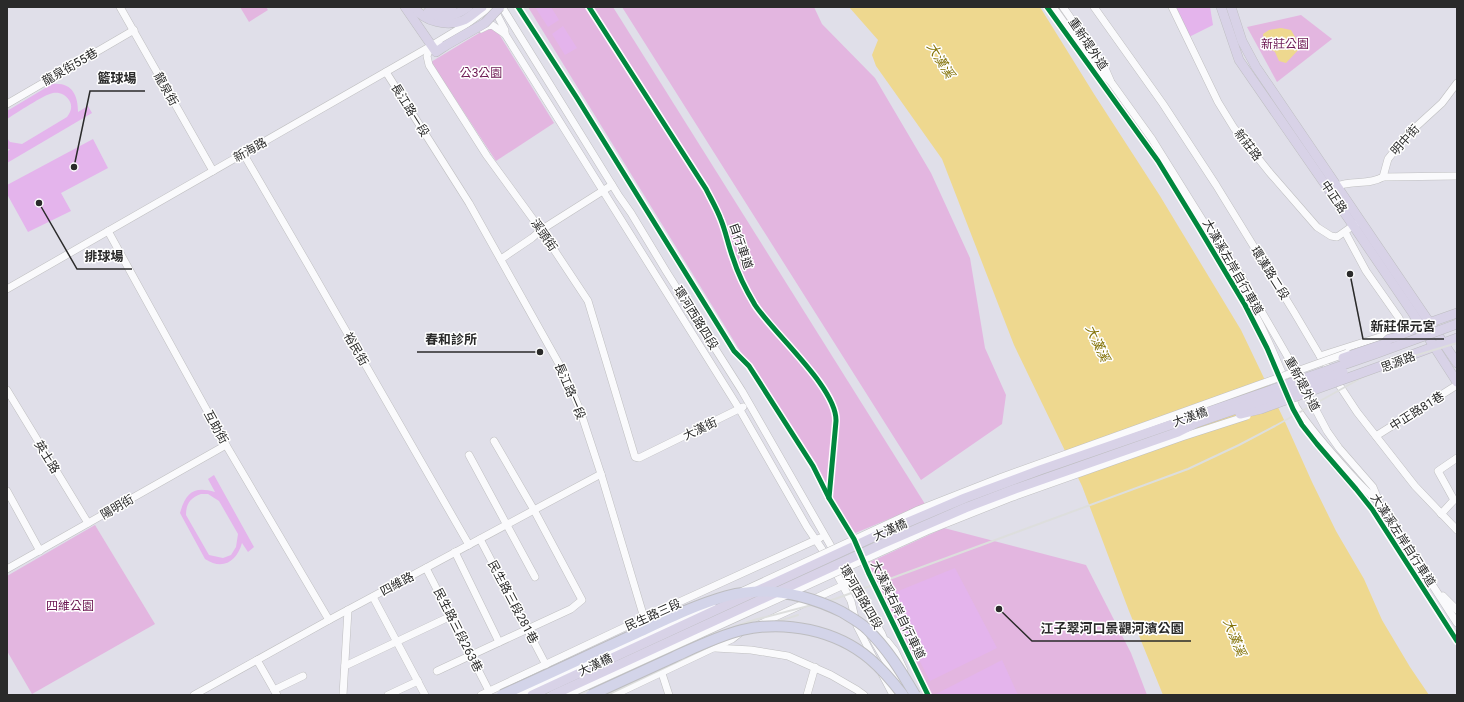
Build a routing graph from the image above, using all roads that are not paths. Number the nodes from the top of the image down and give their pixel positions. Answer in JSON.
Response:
{"nodes":[{"id":1,"x":120,"y":7,"type":"edge"},
{"id":2,"x":405,"y":7,"type":"edge"},
{"id":3,"x":414,"y":7,"type":"edge"},
{"id":4,"x":433,"y":7,"type":"edge"},
{"id":5,"x":457,"y":7,"type":"edge"},
{"id":6,"x":468,"y":7,"type":"edge"},
{"id":7,"x":482,"y":7,"type":"edge"},
{"id":8,"x":490,"y":7,"type":"edge"},
{"id":9,"x":493,"y":7,"type":"edge"},
{"id":10,"x":501,"y":7,"type":"edge"},
{"id":11,"x":1053,"y":7,"type":"edge"},
{"id":12,"x":1063,"y":7,"type":"edge"},
{"id":13,"x":1094,"y":7,"type":"edge"},
{"id":14,"x":1172,"y":7,"type":"edge"},
{"id":15,"x":1221,"y":7,"type":"edge"},
{"id":16,"x":1231,"y":7,"type":"edge"},
{"id":17,"x":422,"y":11,"type":"edge"},
{"id":18,"x":134,"y":30,"type":"junction"},
{"id":19,"x":505,"y":34,"type":"junction"},
{"id":20,"x":433,"y":49,"type":"junction"},
{"id":21,"x":386,"y":72,"type":"junction"},
{"id":22,"x":1111,"y":82,"type":"junction"},
{"id":23,"x":1457,"y":83,"type":"edge"},
{"id":24,"x":7,"y":104,"type":"edge"},
{"id":25,"x":243,"y":153,"type":"junction"},
{"id":26,"x":213,"y":171,"type":"junction"},
{"id":27,"x":1457,"y":176,"type":"edge"},
{"id":28,"x":1383,"y":177,"type":"junction"},
{"id":29,"x":612,"y":185,"type":"junction"},
{"id":30,"x":1333,"y":188,"type":"junction"},
{"id":31,"x":602,"y":191,"type":"junction"},
{"id":32,"x":1357,"y":223,"type":"junction"},
{"id":33,"x":541,"y":230,"type":"junction"},
{"id":34,"x":108,"y":232,"type":"junction"},
{"id":35,"x":1345,"y":232,"type":"junction"},
{"id":36,"x":501,"y":259,"type":"junction"},
{"id":37,"x":1228,"y":261,"type":"junction"},
{"id":38,"x":7,"y":289,"type":"edge"},
{"id":39,"x":1457,"y":313,"type":"edge"},
{"id":40,"x":1430,"y":322,"type":"junction"},
{"id":41,"x":1457,"y":324,"type":"edge"},
{"id":42,"x":1420,"y":326,"type":"junction"},
{"id":43,"x":1457,"y":330,"type":"edge"},
{"id":44,"x":1402,"y":332,"type":"junction"},
{"id":45,"x":1457,"y":338,"type":"edge"},
{"id":46,"x":1389,"y":340,"type":"junction"},
{"id":47,"x":1443,"y":342,"type":"junction"},
{"id":48,"x":1433,"y":346,"type":"junction"},
{"id":49,"x":1320,"y":356,"type":"junction"},
{"id":50,"x":1457,"y":363,"type":"edge"},
{"id":51,"x":1457,"y":384,"type":"edge"},
{"id":52,"x":1338,"y":385,"type":"junction"},
{"id":53,"x":7,"y":390,"type":"edge"},
{"id":54,"x":1238,"y":400,"type":"junction"},
{"id":55,"x":749,"y":403,"type":"junction"},
{"id":56,"x":1260,"y":409,"type":"junction"},
{"id":57,"x":740,"y":410,"type":"junction"},
{"id":58,"x":1178,"y":432,"type":"junction"},
{"id":59,"x":1376,"y":436,"type":"junction"},
{"id":60,"x":494,"y":441,"type":"dead end"},
{"id":61,"x":226,"y":445,"type":"junction"},
{"id":62,"x":649,"y":453,"type":"joint"},
{"id":63,"x":468,"y":455,"type":"dead end"},
{"id":64,"x":1457,"y":458,"type":"edge"},
{"id":65,"x":601,"y":474,"type":"junction"},
{"id":66,"x":7,"y":491,"type":"edge"},
{"id":67,"x":1380,"y":504,"type":"junction"},
{"id":68,"x":534,"y":510,"type":"junction"},
{"id":69,"x":1441,"y":514,"type":"junction"},
{"id":70,"x":88,"y":523,"type":"junction"},
{"id":71,"x":507,"y":525,"type":"junction"},
{"id":72,"x":1457,"y":530,"type":"edge"},
{"id":73,"x":825,"y":535,"type":"junction"},
{"id":74,"x":480,"y":539,"type":"junction"},
{"id":75,"x":817,"y":540,"type":"junction"},
{"id":76,"x":469,"y":545,"type":"junction"},
{"id":77,"x":40,"y":551,"type":"junction"},
{"id":78,"x":455,"y":552,"type":"junction"},
{"id":79,"x":426,"y":568,"type":"junction"},
{"id":80,"x":7,"y":569,"type":"edge"},
{"id":81,"x":535,"y":577,"type":"dead end"},
{"id":82,"x":852,"y":581,"type":"junction"},
{"id":83,"x":843,"y":585,"type":"junction"},
{"id":84,"x":1434,"y":587,"type":"junction"},
{"id":85,"x":373,"y":596,"type":"junction"},
{"id":86,"x":689,"y":598,"type":"junction"},
{"id":87,"x":851,"y":601,"type":"junction"},
{"id":88,"x":348,"y":610,"type":"junction"},
{"id":89,"x":1457,"y":610,"type":"edge"},
{"id":90,"x":451,"y":616,"type":"junction"},
{"id":91,"x":644,"y":618,"type":"junction"},
{"id":92,"x":329,"y":620,"type":"junction"},
{"id":93,"x":1457,"y":623,"type":"edge"},
{"id":94,"x":527,"y":630,"type":"junction"},
{"id":95,"x":398,"y":641,"type":"junction"},
{"id":96,"x":499,"y":642,"type":"junction"},
{"id":97,"x":710,"y":648,"type":"junction"},
{"id":98,"x":470,"y":656,"type":"junction"},
{"id":99,"x":257,"y":660,"type":"junction"},
{"id":100,"x":546,"y":665,"type":"junction"},
{"id":101,"x":345,"y":666,"type":"junction"},
{"id":102,"x":815,"y":667,"type":"junction"},
{"id":103,"x":661,"y":670,"type":"junction"},
{"id":104,"x":437,"y":671,"type":"dead end"},
{"id":105,"x":303,"y":676,"type":"dead end"},
{"id":106,"x":418,"y":681,"type":"junction"},
{"id":107,"x":489,"y":691,"type":"junction"},
{"id":108,"x":206,"y":692,"type":"edge"},
{"id":109,"x":276,"y":693,"type":"edge"},
{"id":110,"x":194,"y":695,"type":"edge"},
{"id":111,"x":343,"y":695,"type":"edge"},
{"id":112,"x":388,"y":695,"type":"edge"},
{"id":113,"x":425,"y":695,"type":"edge"},
{"id":114,"x":481,"y":695,"type":"edge"},
{"id":115,"x":502,"y":695,"type":"edge"},
{"id":116,"x":518,"y":695,"type":"edge"},
{"id":117,"x":532,"y":695,"type":"edge"},
{"id":118,"x":553,"y":695,"type":"edge"},
{"id":119,"x":567,"y":695,"type":"edge"},
{"id":120,"x":591,"y":695,"type":"edge"},
{"id":121,"x":600,"y":695,"type":"edge"},
{"id":122,"x":614,"y":695,"type":"edge"},
{"id":123,"x":669,"y":695,"type":"edge"},
{"id":124,"x":807,"y":695,"type":"edge"},
{"id":125,"x":864,"y":695,"type":"edge"},
{"id":126,"x":892,"y":695,"type":"edge"},
{"id":127,"x":904,"y":695,"type":"edge"},
{"id":128,"x":915,"y":695,"type":"edge"}],
"edges":[{"from":1,"to":18,"type":"street","name":"龍泉街"},
{"from":2,"to":20,"type":"main road"},
{"from":3,"to":17,"type":"main road"},
{"from":4,"to":5,"type":"main road"},
{"from":6,"to":17,"type":"main road"},
{"from":7,"to":17,"type":"main road"},
{"from":8,"to":20,"type":"street","name":"新海路"},
{"from":9,"to":19,"type":"street","name":"環河西路四段"},
{"from":10,"to":20,"type":"main road","bridge":true},
{"from":10,"to":29,"type":"street","name":"環河西路四段"},
{"from":11,"to":22,"type":"street","name":"重新堤外道"},
{"from":12,"to":22,"type":"street","name":"重新堤外道"},
{"from":13,"to":49,"type":"street","name":"環漢路二段"},
{"from":14,"to":35,"type":"street","name":"新莊路"},
{"from":15,"to":30,"type":"main road","name":"中正路"},
{"from":16,"to":30,"type":"main road","name":"中正路"},
{"from":18,"to":24,"type":"street","name":"龍泉街55巷"},
{"from":18,"to":26,"type":"street","name":"龍泉街"},
{"from":19,"to":20,"type":"street"},
{"from":19,"to":31,"type":"street","name":"環河西路四段"},
{"from":20,"to":21,"type":"street","name":"新海路"},
{"from":20,"to":33,"type":"street","name":"溪頭街"},
{"from":21,"to":25,"type":"street","name":"新海路"},
{"from":21,"to":36,"type":"street","name":"長江路一段"},
{"from":22,"to":37,"type":"street","name":"重新堤外道"},
{"from":23,"to":28,"type":"street","name":"明中街"},
{"from":25,"to":26,"type":"street","name":"新海路"},
{"from":25,"to":76,"type":"street","name":"裕民街"},
{"from":26,"to":34,"type":"street","name":"新海路"},
{"from":27,"to":28,"type":"street"},
{"from":28,"to":30,"type":"street"},
{"from":29,"to":31,"type":"street"},
{"from":29,"to":55,"type":"street","name":"環河西路四段"},
{"from":30,"to":32,"type":"main road","name":"中正路"},
{"from":31,"to":33,"type":"street"},
{"from":31,"to":57,"type":"street","name":"環河西路四段"},
{"from":32,"to":35,"type":"street","name":"新莊路"},
{"from":32,"to":40,"type":"main road","name":"中正路"},
{"from":32,"to":42,"type":"main road","name":"中正路"},
{"from":33,"to":36,"type":"street"},
{"from":33,"to":62,"type":"street","name":"溪頭街"},
{"from":34,"to":38,"type":"street","name":"新海路"},
{"from":34,"to":61,"type":"street","name":"互助街"},
{"from":35,"to":44,"type":"street"},
{"from":36,"to":65,"type":"street","name":"長江路一段"},
{"from":37,"to":67,"type":"street","name":"重新堤外道"},
{"from":37,"to":67,"type":"street","name":"重新堤外道"},
{"from":39,"to":40,"type":"main road"},
{"from":40,"to":42,"type":"main road"},
{"from":40,"to":47,"type":"main road","name":"中正路"},
{"from":41,"to":54,"type":"main road","name":"大漢橋","bridge":true},
{"from":42,"to":44,"type":"main road"},
{"from":42,"to":48,"type":"main road","name":"中正路"},
{"from":43,"to":58,"type":"main road","name":"大漢橋","bridge":true},
{"from":44,"to":46,"type":"main road","bridge":true},
{"from":44,"to":49,"type":"street"},
{"from":45,"to":47,"type":"main road","name":"思源路"},
{"from":46,"to":54,"type":"main road","bridge":true},
{"from":46,"to":116,"type":"street","bridge":true},
{"from":47,"to":48,"type":"main road","name":"思源路"},
{"from":47,"to":50,"type":"main road","name":"中正路"},
{"from":48,"to":51,"type":"main road","name":"中正路"},
{"from":48,"to":52,"type":"street","name":"思源路"},
{"from":48,"to":56,"type":"main road","bridge":true},
{"from":49,"to":52,"type":"street","name":"環漢路二段"},
{"from":51,"to":59,"type":"street","name":"中正路81巷"},
{"from":52,"to":59,"type":"street","name":"環漢路二段"},
{"from":53,"to":70,"type":"street","name":"英士路"},
{"from":54,"to":117,"type":"main road","name":"大漢橋","bridge":true},
{"from":55,"to":57,"type":"street","name":"大漢街"},
{"from":55,"to":73,"type":"street","name":"環河西路四段"},
{"from":56,"to":58,"type":"main road","bridge":true},
{"from":56,"to":119,"type":"street","bridge":true},
{"from":57,"to":62,"type":"street","name":"大漢街"},
{"from":57,"to":75,"type":"street","name":"環河西路四段"},
{"from":58,"to":118,"type":"main road","name":"大漢橋","bridge":true},
{"from":59,"to":69,"type":"street","name":"環漢路二段"},
{"from":60,"to":68,"type":"street"},
{"from":61,"to":70,"type":"street","name":"陽明街"},
{"from":61,"to":92,"type":"street","name":"互助街"},
{"from":63,"to":71,"type":"street"},
{"from":64,"to":69,"type":"street"},
{"from":65,"to":68,"type":"street","name":"四維路"},
{"from":65,"to":91,"type":"street","name":"長江路一段"},
{"from":66,"to":77,"type":"street"},
{"from":67,"to":84,"type":"street","name":"重新堤外道"},
{"from":68,"to":71,"type":"street","name":"四維路"},
{"from":68,"to":94,"type":"street"},
{"from":69,"to":72,"type":"street","name":"環漢路二段"},
{"from":70,"to":77,"type":"street","name":"陽明街"},
{"from":71,"to":74,"type":"street","name":"四維路"},
{"from":71,"to":81,"type":"street"},
{"from":73,"to":75,"type":"street","name":"民生路三段"},
{"from":73,"to":82,"type":"street","name":"環河西路四段"},
{"from":74,"to":76,"type":"street","name":"四維路"},
{"from":74,"to":94,"type":"street","name":"民生路三段281巷"},
{"from":75,"to":83,"type":"street","name":"環河西路四段"},
{"from":75,"to":86,"type":"street","name":"民生路三段"},
{"from":76,"to":78,"type":"street","name":"四維路"},
{"from":77,"to":80,"type":"street","name":"陽明街"},
{"from":78,"to":79,"type":"street","name":"四維路"},
{"from":78,"to":96,"type":"street"},
{"from":79,"to":85,"type":"street","name":"四維路"},
{"from":79,"to":90,"type":"street","name":"民生路三段263巷"},
{"from":82,"to":83,"type":"street"},
{"from":82,"to":128,"type":"street","name":"環河西路四段"},
{"from":83,"to":87,"type":"street","name":"環河西路四段"},
{"from":83,"to":97,"type":"street"},
{"from":84,"to":89,"type":"street"},
{"from":84,"to":93,"type":"street","name":"重新堤外道"},
{"from":85,"to":88,"type":"street","name":"四維路"},
{"from":85,"to":95,"type":"street"},
{"from":86,"to":91,"type":"street","name":"民生路三段"},
{"from":86,"to":97,"type":"street"},
{"from":87,"to":126,"type":"street","name":"環河西路四段"},
{"from":87,"to":127,"type":"street","name":"環河西路四段"},
{"from":88,"to":92,"type":"street","name":"四維路"},
{"from":88,"to":101,"type":"street"},
{"from":90,"to":95,"type":"street"},
{"from":90,"to":98,"type":"street","name":"民生路三段263巷"},
{"from":91,"to":100,"type":"street","name":"民生路三段"},
{"from":91,"to":103,"type":"street","name":"長江路一段"},
{"from":92,"to":99,"type":"street","name":"四維路"},
{"from":94,"to":96,"type":"street"},
{"from":94,"to":100,"type":"street","name":"民生路三段281巷"},
{"from":95,"to":101,"type":"street"},
{"from":95,"to":106,"type":"street"},
{"from":96,"to":98,"type":"street"},
{"from":97,"to":102,"type":"street"},
{"from":97,"to":103,"type":"street"},
{"from":98,"to":104,"type":"street"},
{"from":98,"to":107,"type":"street","name":"民生路三段263巷"},
{"from":99,"to":108,"type":"street","name":"四維路"},
{"from":99,"to":109,"type":"street"},
{"from":100,"to":107,"type":"street","name":"民生路三段"},
{"from":101,"to":111,"type":"street"},
{"from":102,"to":124,"type":"street"},
{"from":102,"to":125,"type":"street"},
{"from":103,"to":121,"type":"street"},
{"from":103,"to":122,"type":"street"},
{"from":103,"to":123,"type":"street","name":"長江路一段"},
{"from":105,"to":109,"type":"street"},
{"from":106,"to":112,"type":"street"},
{"from":106,"to":113,"type":"street"},
{"from":107,"to":114,"type":"street","name":"民生路三段"},
{"from":108,"to":110,"type":"street","name":"四維路"},
{"from":115,"to":128,"type":"highway","bridge":true},
{"from":120,"to":127,"type":"highway","bridge":true}]}
